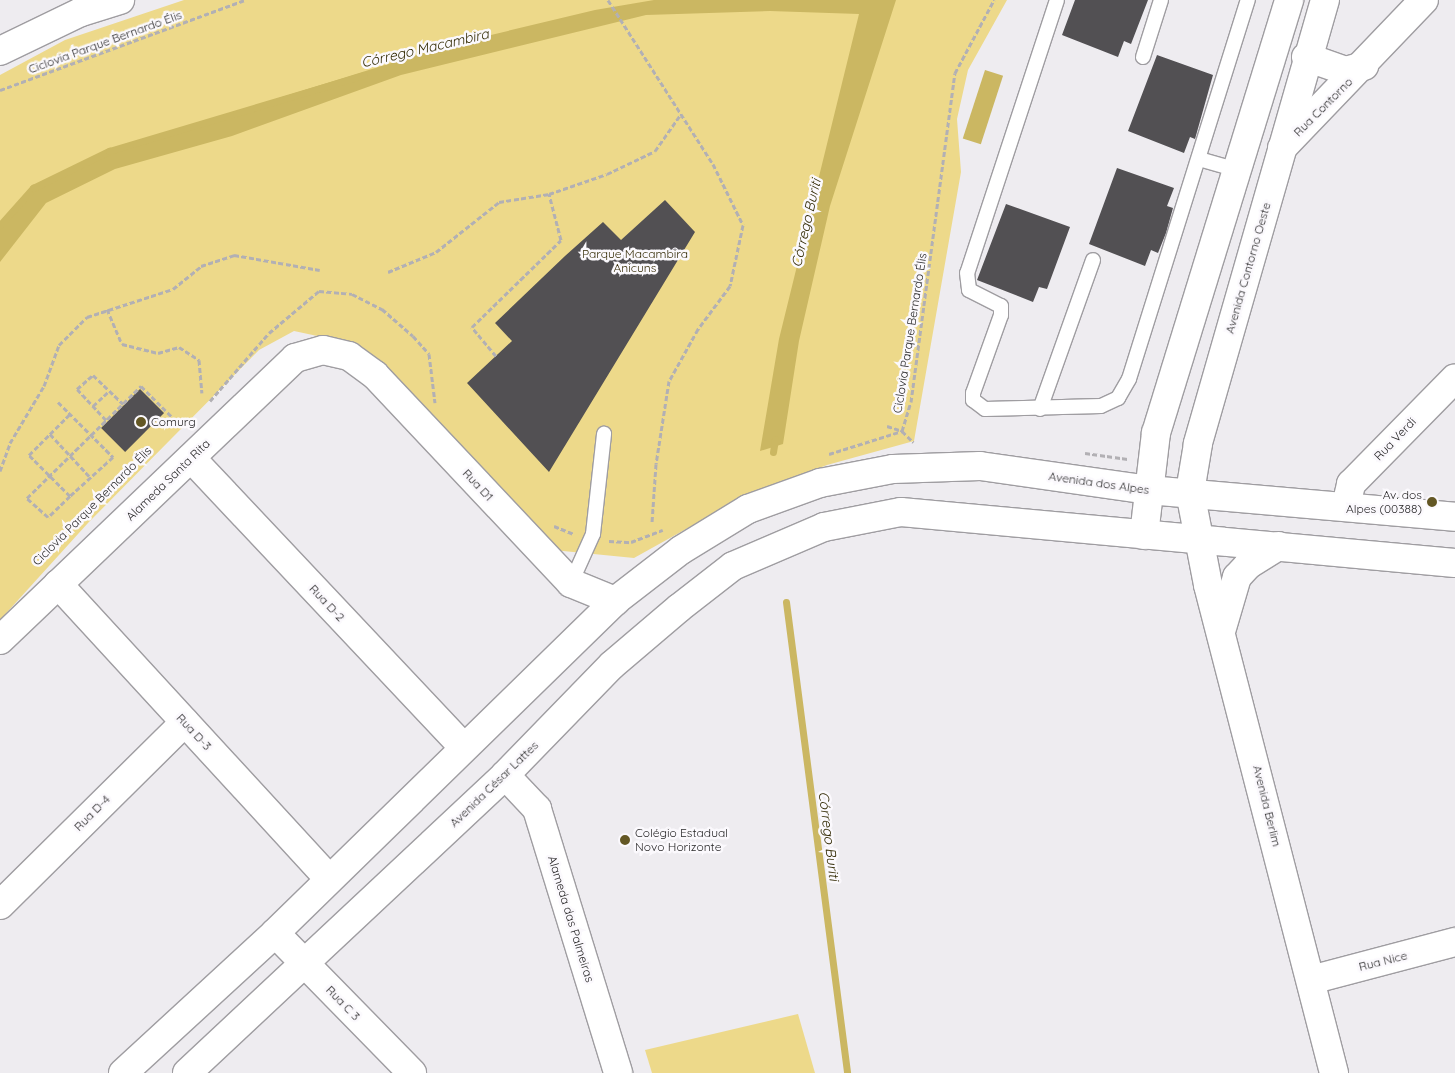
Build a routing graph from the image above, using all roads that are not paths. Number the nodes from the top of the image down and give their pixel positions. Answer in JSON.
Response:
{"nodes":[{"id":1,"x":120,"y":0,"type":"edge"},
{"id":2,"x":1057,"y":0,"type":"edge"},
{"id":3,"x":1161,"y":0,"type":"edge"},
{"id":4,"x":1248,"y":0,"type":"edge"},
{"id":5,"x":1290,"y":0,"type":"edge"},
{"id":6,"x":1325,"y":0,"type":"edge"},
{"id":7,"x":1424,"y":0,"type":"edge"},
{"id":8,"x":75,"y":6,"type":"edge"},
{"id":9,"x":0,"y":51,"type":"edge"},
{"id":10,"x":1143,"y":57,"type":"dead end"},
{"id":11,"x":1306,"y":57,"type":"junction"},
{"id":12,"x":1364,"y":66,"type":"junction"},
{"id":13,"x":1282,"y":148,"type":"junction"},
{"id":14,"x":1199,"y":159,"type":"junction"},
{"id":15,"x":1238,"y":170,"type":"junction"},
{"id":16,"x":1093,"y":260,"type":"dead end"},
{"id":17,"x":349,"y":356,"type":"joint"},
{"id":18,"x":1455,"y":378,"type":"edge"},
{"id":19,"x":1040,"y":409,"type":"junction"},
{"id":20,"x":604,"y":434,"type":"dead end"},
{"id":21,"x":191,"y":458,"type":"junction"},
{"id":22,"x":1148,"y":490,"type":"junction"},
{"id":23,"x":1190,"y":492,"type":"junction"},
{"id":24,"x":1346,"y":506,"type":"junction"},
{"id":25,"x":1455,"y":517,"type":"edge"},
{"id":26,"x":1144,"y":535,"type":"junction"},
{"id":27,"x":1198,"y":540,"type":"junction"},
{"id":28,"x":1278,"y":546,"type":"junction"},
{"id":29,"x":1455,"y":563,"type":"edge"},
{"id":30,"x":571,"y":583,"type":"junction"},
{"id":31,"x":58,"y":584,"type":"junction"},
{"id":32,"x":615,"y":601,"type":"junction"},
{"id":33,"x":1222,"y":628,"type":"junction"},
{"id":34,"x":0,"y":640,"type":"edge"},
{"id":35,"x":185,"y":722,"type":"junction"},
{"id":36,"x":464,"y":748,"type":"junction"},
{"id":37,"x":505,"y":775,"type":"junction"},
{"id":38,"x":329,"y":879,"type":"junction"},
{"id":39,"x":0,"y":905,"type":"edge"},
{"id":40,"x":274,"y":933,"type":"junction"},
{"id":41,"x":1455,"y":942,"type":"edge"},
{"id":42,"x":305,"y":964,"type":"junction"},
{"id":43,"x":1311,"y":980,"type":"junction"},
{"id":44,"x":123,"y":1073,"type":"edge"},
{"id":45,"x":187,"y":1073,"type":"edge"},
{"id":46,"x":412,"y":1073,"type":"edge"},
{"id":47,"x":618,"y":1073,"type":"edge"},
{"id":48,"x":1334,"y":1073,"type":"edge"}],
"edges":[{"from":1,"to":8,"type":"main road"},
{"from":2,"to":19,"type":"lane"},
{"from":3,"to":10,"type":"lane"},
{"from":4,"to":14,"type":"lane"},
{"from":5,"to":15,"type":"main road"},
{"from":6,"to":11,"type":"main road","name":"Avenida Contorno Oeste"},
{"from":7,"to":12,"type":"main road","name":"Rua Contorno"},
{"from":8,"to":9,"type":"main road"},
{"from":11,"to":12,"type":"main road","name":"Rua Contorno"},
{"from":11,"to":13,"type":"main road","name":"Avenida Contorno Oeste"},
{"from":12,"to":13,"type":"main road","name":"Rua Contorno"},
{"from":13,"to":23,"type":"main road","name":"Avenida Contorno Oeste"},
{"from":14,"to":15,"type":"lane"},
{"from":14,"to":19,"type":"lane"},
{"from":15,"to":22,"type":"main road"},
{"from":16,"to":19,"type":"lane"},
{"from":17,"to":21,"type":"main road","name":"Alameda Santa Rita"},
{"from":17,"to":30,"type":"main road","name":"Rua D1"},
{"from":18,"to":24,"type":"main road","name":"Rua Verdi"},
{"from":20,"to":30,"type":"lane"},
{"from":21,"to":31,"type":"main road","name":"Alameda Santa Rita"},
{"from":21,"to":36,"type":"main road","name":"Rua D-2"},
{"from":22,"to":23,"type":"main road","name":"Avenida dos Alpes"},
{"from":22,"to":26,"type":"main road"},
{"from":22,"to":32,"type":"main road","name":"Avenida dos Alpes"},
{"from":23,"to":24,"type":"main road","name":"Avenida dos Alpes"},
{"from":23,"to":27,"type":"main road","name":"Avenida Contorno Oeste"},
{"from":24,"to":25,"type":"main road","name":"Avenida dos Alpes"},
{"from":26,"to":27,"type":"main road"},
{"from":26,"to":37,"type":"main road","name":"Avenida César Lattes"},
{"from":27,"to":28,"type":"main road"},
{"from":27,"to":33,"type":"main road","name":"Avenida Berlim"},
{"from":28,"to":29,"type":"main road"},
{"from":28,"to":33,"type":"main road"},
{"from":30,"to":32,"type":"main road","name":"Rua D1"},
{"from":31,"to":34,"type":"main road","name":"Alameda Santa Rita"},
{"from":31,"to":35,"type":"main road","name":"Rua D-3"},
{"from":32,"to":36,"type":"main road"},
{"from":33,"to":43,"type":"main road","name":"Avenida Berlim"},
{"from":35,"to":38,"type":"main road","name":"Rua D-3"},
{"from":35,"to":39,"type":"main road","name":"Rua D-4"},
{"from":36,"to":38,"type":"main road"},
{"from":37,"to":42,"type":"main road","name":"Avenida César Lattes"},
{"from":37,"to":47,"type":"main road","name":"Alameda das Palmeiras"},
{"from":38,"to":40,"type":"main road"},
{"from":40,"to":42,"type":"main road","name":"Rua C 3"},
{"from":40,"to":44,"type":"main road"},
{"from":41,"to":43,"type":"main road","name":"Rua Nice"},
{"from":42,"to":45,"type":"main road","name":"Avenida César Lattes"},
{"from":42,"to":46,"type":"main road","name":"Rua C 3"},
{"from":43,"to":48,"type":"main road","name":"Avenida Berlim"}]}
